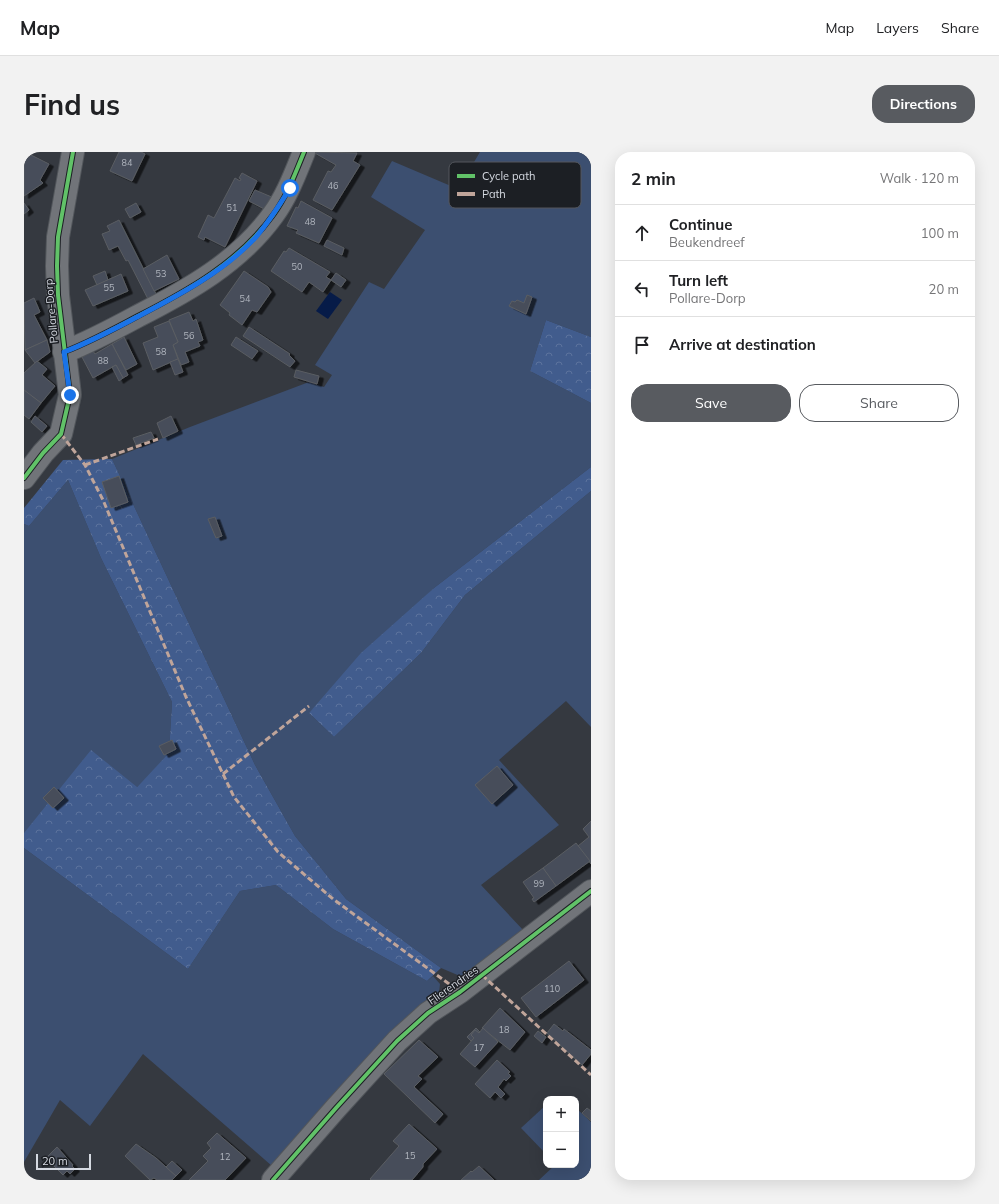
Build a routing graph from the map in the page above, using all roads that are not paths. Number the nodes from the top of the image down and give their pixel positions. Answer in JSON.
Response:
{"nodes":[{"id":1,"x":73,"y":152,"type":"edge"},
{"id":2,"x":304,"y":152,"type":"edge"},
{"id":3,"x":64,"y":352,"type":"junction"},
{"id":4,"x":24,"y":478,"type":"edge"},
{"id":5,"x":591,"y":891,"type":"edge"},
{"id":6,"x":274,"y":1180,"type":"edge"}],
"edges":[{"from":1,"to":3,"type":"street","name":"Pollare-Dorp"},
{"from":2,"to":3,"type":"street"},
{"from":3,"to":4,"type":"street","name":"Pollare-Dorp"},
{"from":5,"to":6,"type":"street","name":"Flierendries"}]}
